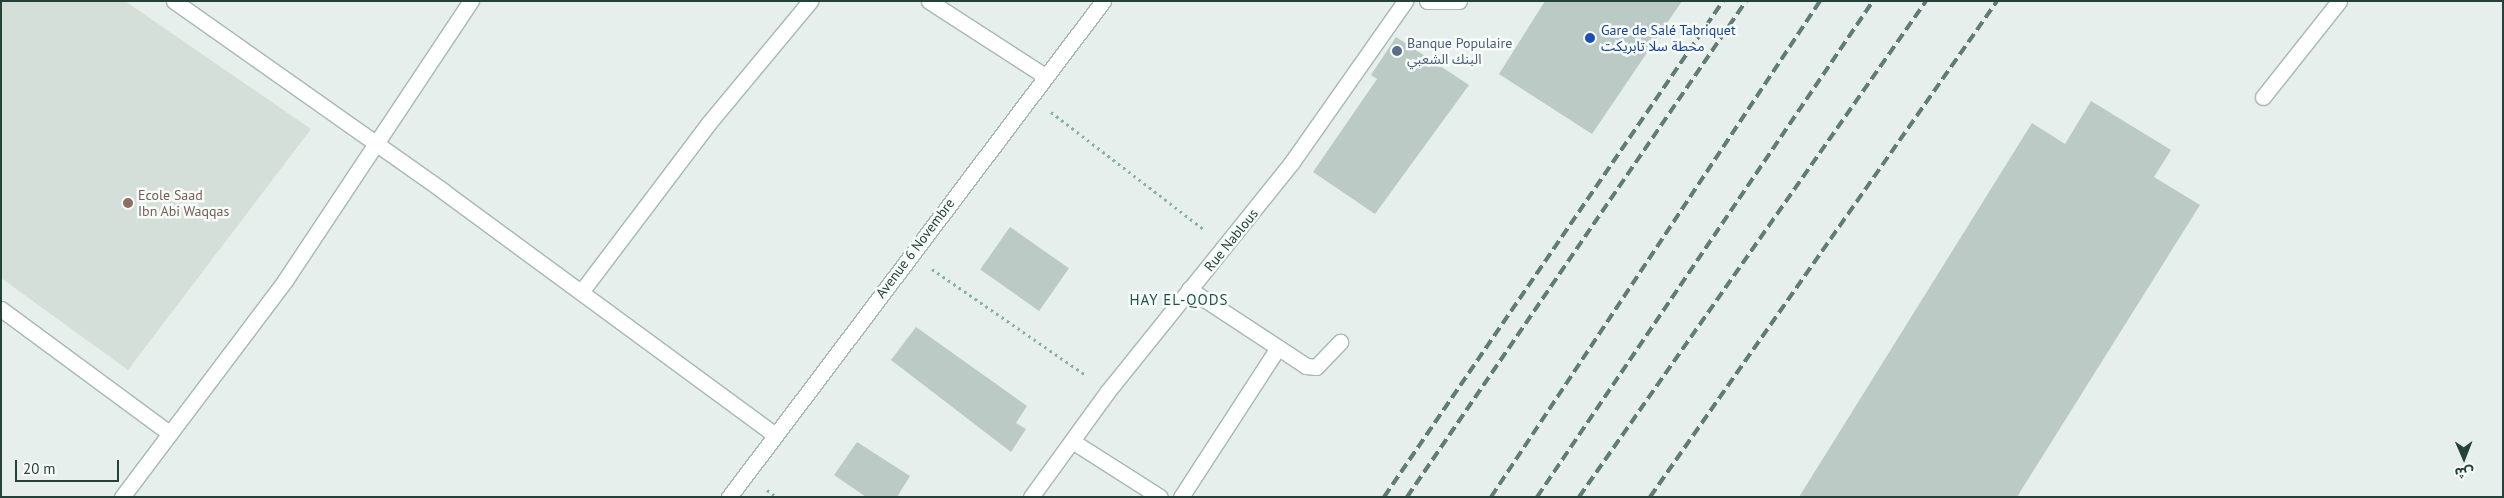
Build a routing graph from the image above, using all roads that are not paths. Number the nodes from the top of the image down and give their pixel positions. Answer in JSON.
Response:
{"nodes":[{"id":1,"x":174,"y":1,"type":"edge"},
{"id":2,"x":471,"y":1,"type":"edge"},
{"id":3,"x":810,"y":1,"type":"edge"},
{"id":4,"x":928,"y":1,"type":"edge"},
{"id":5,"x":1103,"y":1,"type":"edge"},
{"id":6,"x":1405,"y":1,"type":"edge"},
{"id":7,"x":1426,"y":1,"type":"edge"},
{"id":8,"x":1459,"y":1,"type":"edge"},
{"id":9,"x":2339,"y":1,"type":"edge"},
{"id":10,"x":1045,"y":76,"type":"junction"},
{"id":11,"x":2263,"y":97,"type":"dead end"},
{"id":12,"x":376,"y":146,"type":"junction"},
{"id":13,"x":1189,"y":289,"type":"junction"},
{"id":14,"x":581,"y":292,"type":"junction"},
{"id":15,"x":1,"y":309,"type":"edge"},
{"id":16,"x":1340,"y":342,"type":"dead end"},
{"id":17,"x":1277,"y":349,"type":"junction"},
{"id":18,"x":169,"y":433,"type":"junction"},
{"id":19,"x":775,"y":435,"type":"junction"},
{"id":20,"x":1072,"y":441,"type":"junction"},
{"id":21,"x":122,"y":497,"type":"edge"},
{"id":22,"x":729,"y":497,"type":"edge"},
{"id":23,"x":1031,"y":497,"type":"edge"},
{"id":24,"x":1160,"y":497,"type":"edge"},
{"id":25,"x":1181,"y":497,"type":"edge"}],
"edges":[{"from":1,"to":12,"type":"street"},
{"from":2,"to":12,"type":"street"},
{"from":3,"to":14,"type":"street"},
{"from":4,"to":10,"type":"street"},
{"from":5,"to":10,"type":"street","name":"Avenue 6 Novembre"},
{"from":6,"to":13,"type":"street","name":"Rue Nablous"},
{"from":7,"to":8,"type":"street"},
{"from":9,"to":11,"type":"street"},
{"from":10,"to":19,"type":"street","name":"Avenue 6 Novembre"},
{"from":12,"to":14,"type":"street"},
{"from":12,"to":18,"type":"street"},
{"from":13,"to":17,"type":"street"},
{"from":13,"to":20,"type":"street","name":"Rue Nablous"},
{"from":14,"to":19,"type":"street"},
{"from":15,"to":18,"type":"street"},
{"from":16,"to":17,"type":"street"},
{"from":17,"to":25,"type":"street"},
{"from":18,"to":21,"type":"street"},
{"from":19,"to":22,"type":"street","name":"Avenue 6 Novembre"},
{"from":20,"to":23,"type":"street","name":"Rue Nablous"},
{"from":20,"to":24,"type":"street"}]}
